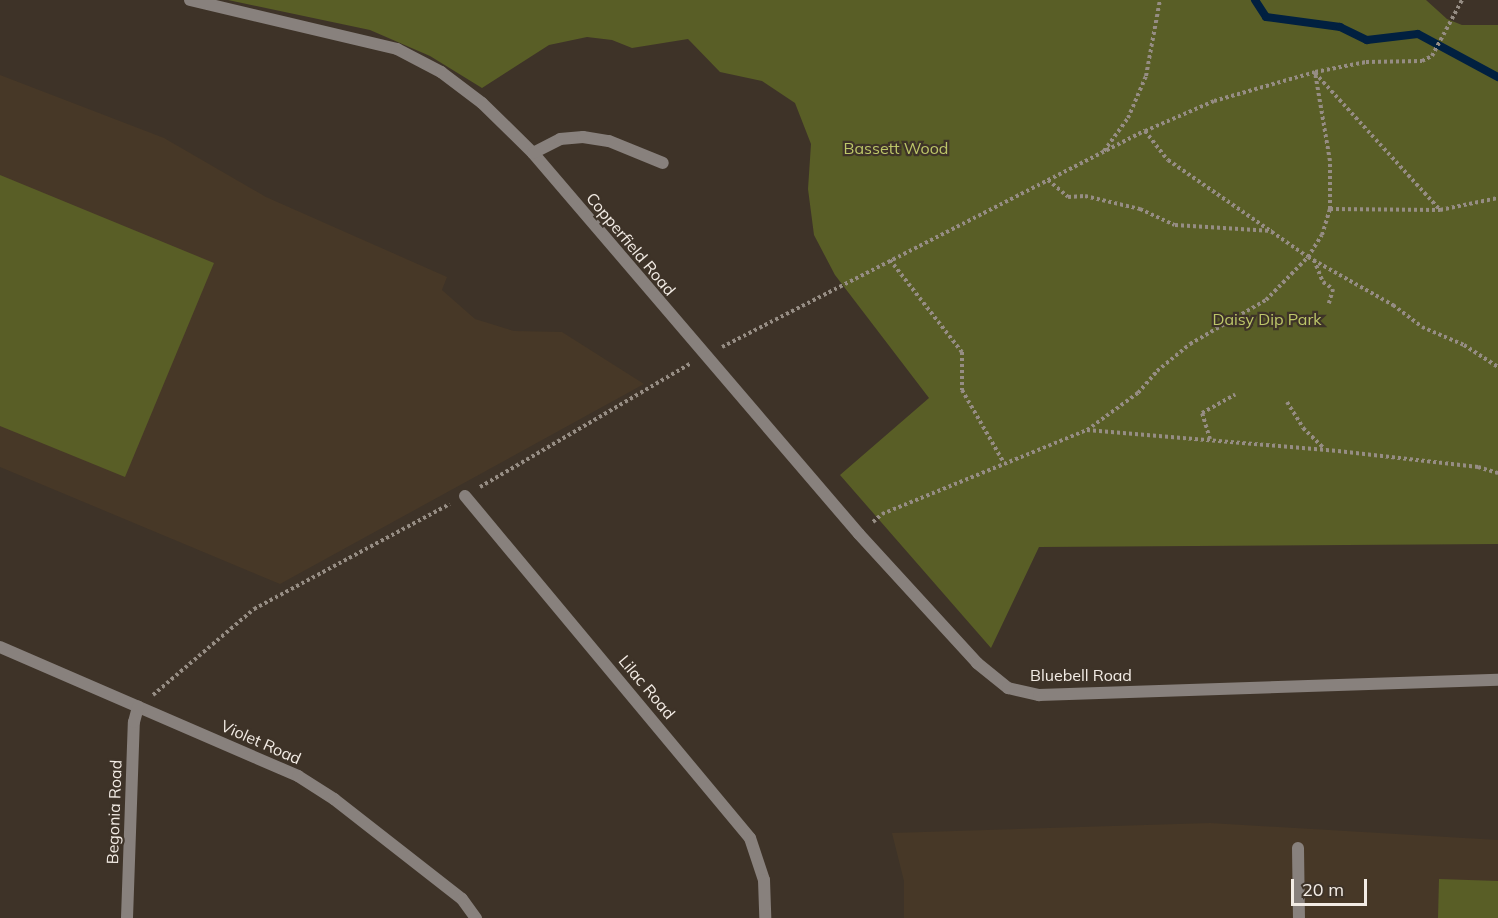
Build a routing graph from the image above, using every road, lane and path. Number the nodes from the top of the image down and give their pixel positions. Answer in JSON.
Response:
{"nodes":[{"id":1,"x":190,"y":0,"type":"edge"},
{"id":2,"x":1160,"y":0,"type":"edge"},
{"id":3,"x":1462,"y":0,"type":"edge"},
{"id":4,"x":1315,"y":72,"type":"junction"},
{"id":5,"x":1145,"y":131,"type":"junction"},
{"id":6,"x":1104,"y":152,"type":"junction"},
{"id":7,"x":533,"y":153,"type":"junction"},
{"id":8,"x":663,"y":163,"type":"dead end"},
{"id":9,"x":1048,"y":180,"type":"junction"},
{"id":10,"x":1498,"y":198,"type":"edge"},
{"id":11,"x":1330,"y":209,"type":"junction"},
{"id":12,"x":1440,"y":210,"type":"junction"},
{"id":13,"x":1273,"y":231,"type":"junction"},
{"id":14,"x":1308,"y":257,"type":"junction"},
{"id":15,"x":891,"y":260,"type":"junction"},
{"id":16,"x":1314,"y":260,"type":"junction"},
{"id":17,"x":1329,"y":303,"type":"dead end"},
{"id":18,"x":704,"y":356,"type":"junction"},
{"id":19,"x":1498,"y":367,"type":"edge"},
{"id":20,"x":1235,"y":395,"type":"dead end"},
{"id":21,"x":1287,"y":402,"type":"dead end"},
{"id":22,"x":1087,"y":430,"type":"junction"},
{"id":23,"x":1210,"y":439,"type":"junction"},
{"id":24,"x":1326,"y":450,"type":"junction"},
{"id":25,"x":1004,"y":463,"type":"junction"},
{"id":26,"x":1498,"y":473,"type":"edge"},
{"id":27,"x":465,"y":496,"type":"junction"},
{"id":28,"x":859,"y":534,"type":"junction"},
{"id":29,"x":0,"y":647,"type":"edge"},
{"id":30,"x":1498,"y":680,"type":"edge"},
{"id":31,"x":138,"y":707,"type":"junction"},
{"id":32,"x":1298,"y":848,"type":"dead end"},
{"id":33,"x":127,"y":918,"type":"edge"},
{"id":34,"x":476,"y":918,"type":"edge"},
{"id":35,"x":765,"y":918,"type":"edge"},
{"id":36,"x":1299,"y":918,"type":"edge"}],
"edges":[{"from":1,"to":7,"type":"street","name":"Copperfield Road"},
{"from":2,"to":6,"type":"path"},
{"from":3,"to":4,"type":"path"},
{"from":4,"to":5,"type":"path"},
{"from":4,"to":11,"type":"path"},
{"from":4,"to":12,"type":"path"},
{"from":5,"to":6,"type":"path"},
{"from":5,"to":13,"type":"path"},
{"from":6,"to":9,"type":"path"},
{"from":7,"to":8,"type":"street"},
{"from":7,"to":18,"type":"street","name":"Copperfield Road"},
{"from":9,"to":13,"type":"path"},
{"from":9,"to":15,"type":"path"},
{"from":10,"to":12,"type":"path"},
{"from":11,"to":12,"type":"path"},
{"from":11,"to":14,"type":"path"},
{"from":13,"to":14,"type":"path"},
{"from":14,"to":16,"type":"path"},
{"from":14,"to":22,"type":"path"},
{"from":15,"to":18,"type":"path"},
{"from":15,"to":25,"type":"path"},
{"from":16,"to":17,"type":"path"},
{"from":16,"to":19,"type":"path"},
{"from":18,"to":27,"type":"path"},
{"from":18,"to":28,"type":"street","name":"Bluebell Road"},
{"from":20,"to":23,"type":"path"},
{"from":21,"to":24,"type":"path"},
{"from":22,"to":23,"type":"path"},
{"from":22,"to":25,"type":"path"},
{"from":23,"to":24,"type":"path"},
{"from":24,"to":26,"type":"path"},
{"from":25,"to":28,"type":"path"},
{"from":27,"to":31,"type":"path"},
{"from":27,"to":35,"type":"street","name":"Lilac Road"},
{"from":28,"to":30,"type":"street","name":"Bluebell Road"},
{"from":29,"to":31,"type":"street","name":"Violet Road"},
{"from":31,"to":33,"type":"street","name":"Begonia Road"},
{"from":31,"to":34,"type":"street","name":"Violet Road"},
{"from":32,"to":36,"type":"street"}]}
